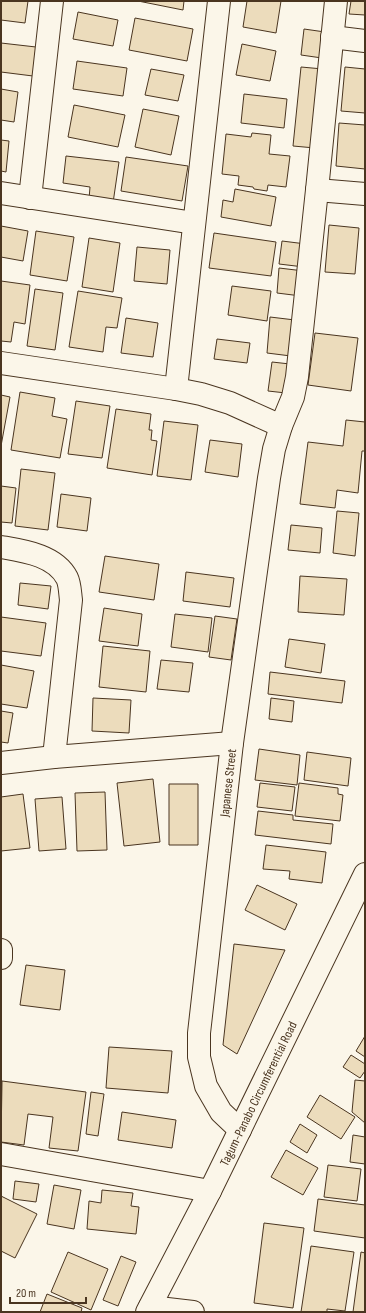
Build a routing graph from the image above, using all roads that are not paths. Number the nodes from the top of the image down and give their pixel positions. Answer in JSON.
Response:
{"nodes":[{"id":1,"x":52,"y":1,"type":"edge"},
{"id":2,"x":218,"y":1,"type":"edge"},
{"id":3,"x":336,"y":1,"type":"edge"},
{"id":4,"x":332,"y":37,"type":"junction"},
{"id":5,"x":365,"y":41,"type":"edge"},
{"id":6,"x":317,"y":190,"type":"junction"},
{"id":7,"x":1,"y":193,"type":"edge"},
{"id":8,"x":365,"y":194,"type":"edge"},
{"id":9,"x":30,"y":198,"type":"junction"},
{"id":10,"x":194,"y":223,"type":"junction"},
{"id":11,"x":1,"y":363,"type":"edge"},
{"id":12,"x":176,"y":389,"type":"junction"},
{"id":13,"x":281,"y":426,"type":"junction"},
{"id":14,"x":1,"y":547,"type":"edge"},
{"id":15,"x":232,"y":743,"type":"junction"},
{"id":16,"x":54,"y":758,"type":"junction"},
{"id":17,"x":1,"y":763,"type":"edge"},
{"id":18,"x":365,"y":874,"type":"edge"},
{"id":19,"x":1,"y":950,"type":"edge"},
{"id":20,"x":1,"y":958,"type":"edge"},
{"id":21,"x":240,"y":1130,"type":"junction"},
{"id":22,"x":1,"y":1154,"type":"edge"},
{"id":23,"x":210,"y":1190,"type":"junction"},
{"id":24,"x":148,"y":1309,"type":"edge"},
{"id":25,"x":193,"y":1312,"type":"edge"}],
"edges":[{"from":1,"to":9,"type":"street"},
{"from":2,"to":10,"type":"street"},
{"from":3,"to":4,"type":"street","name":"Japanese Street"},
{"from":4,"to":5,"type":"street"},
{"from":4,"to":6,"type":"street","name":"Japanese Street"},
{"from":6,"to":8,"type":"street"},
{"from":6,"to":13,"type":"street","name":"Japanese Street"},
{"from":7,"to":9,"type":"street"},
{"from":9,"to":10,"type":"street"},
{"from":10,"to":12,"type":"street"},
{"from":11,"to":12,"type":"street"},
{"from":12,"to":13,"type":"street"},
{"from":13,"to":15,"type":"street","name":"Japanese Street"},
{"from":14,"to":16,"type":"street"},
{"from":15,"to":16,"type":"street"},
{"from":15,"to":21,"type":"street","name":"Japanese Street"},
{"from":16,"to":17,"type":"street"},
{"from":18,"to":21,"type":"street","name":"Tagum-Panabo Circumferential Road"},
{"from":19,"to":20,"type":"street"},
{"from":21,"to":23,"type":"street","name":"Tagum-Panabo Circumferential Road"},
{"from":22,"to":23,"type":"street"},
{"from":23,"to":24,"type":"street","name":"Tagum-Panabo Circumferential Road"},
{"from":24,"to":25,"type":"street"}]}
